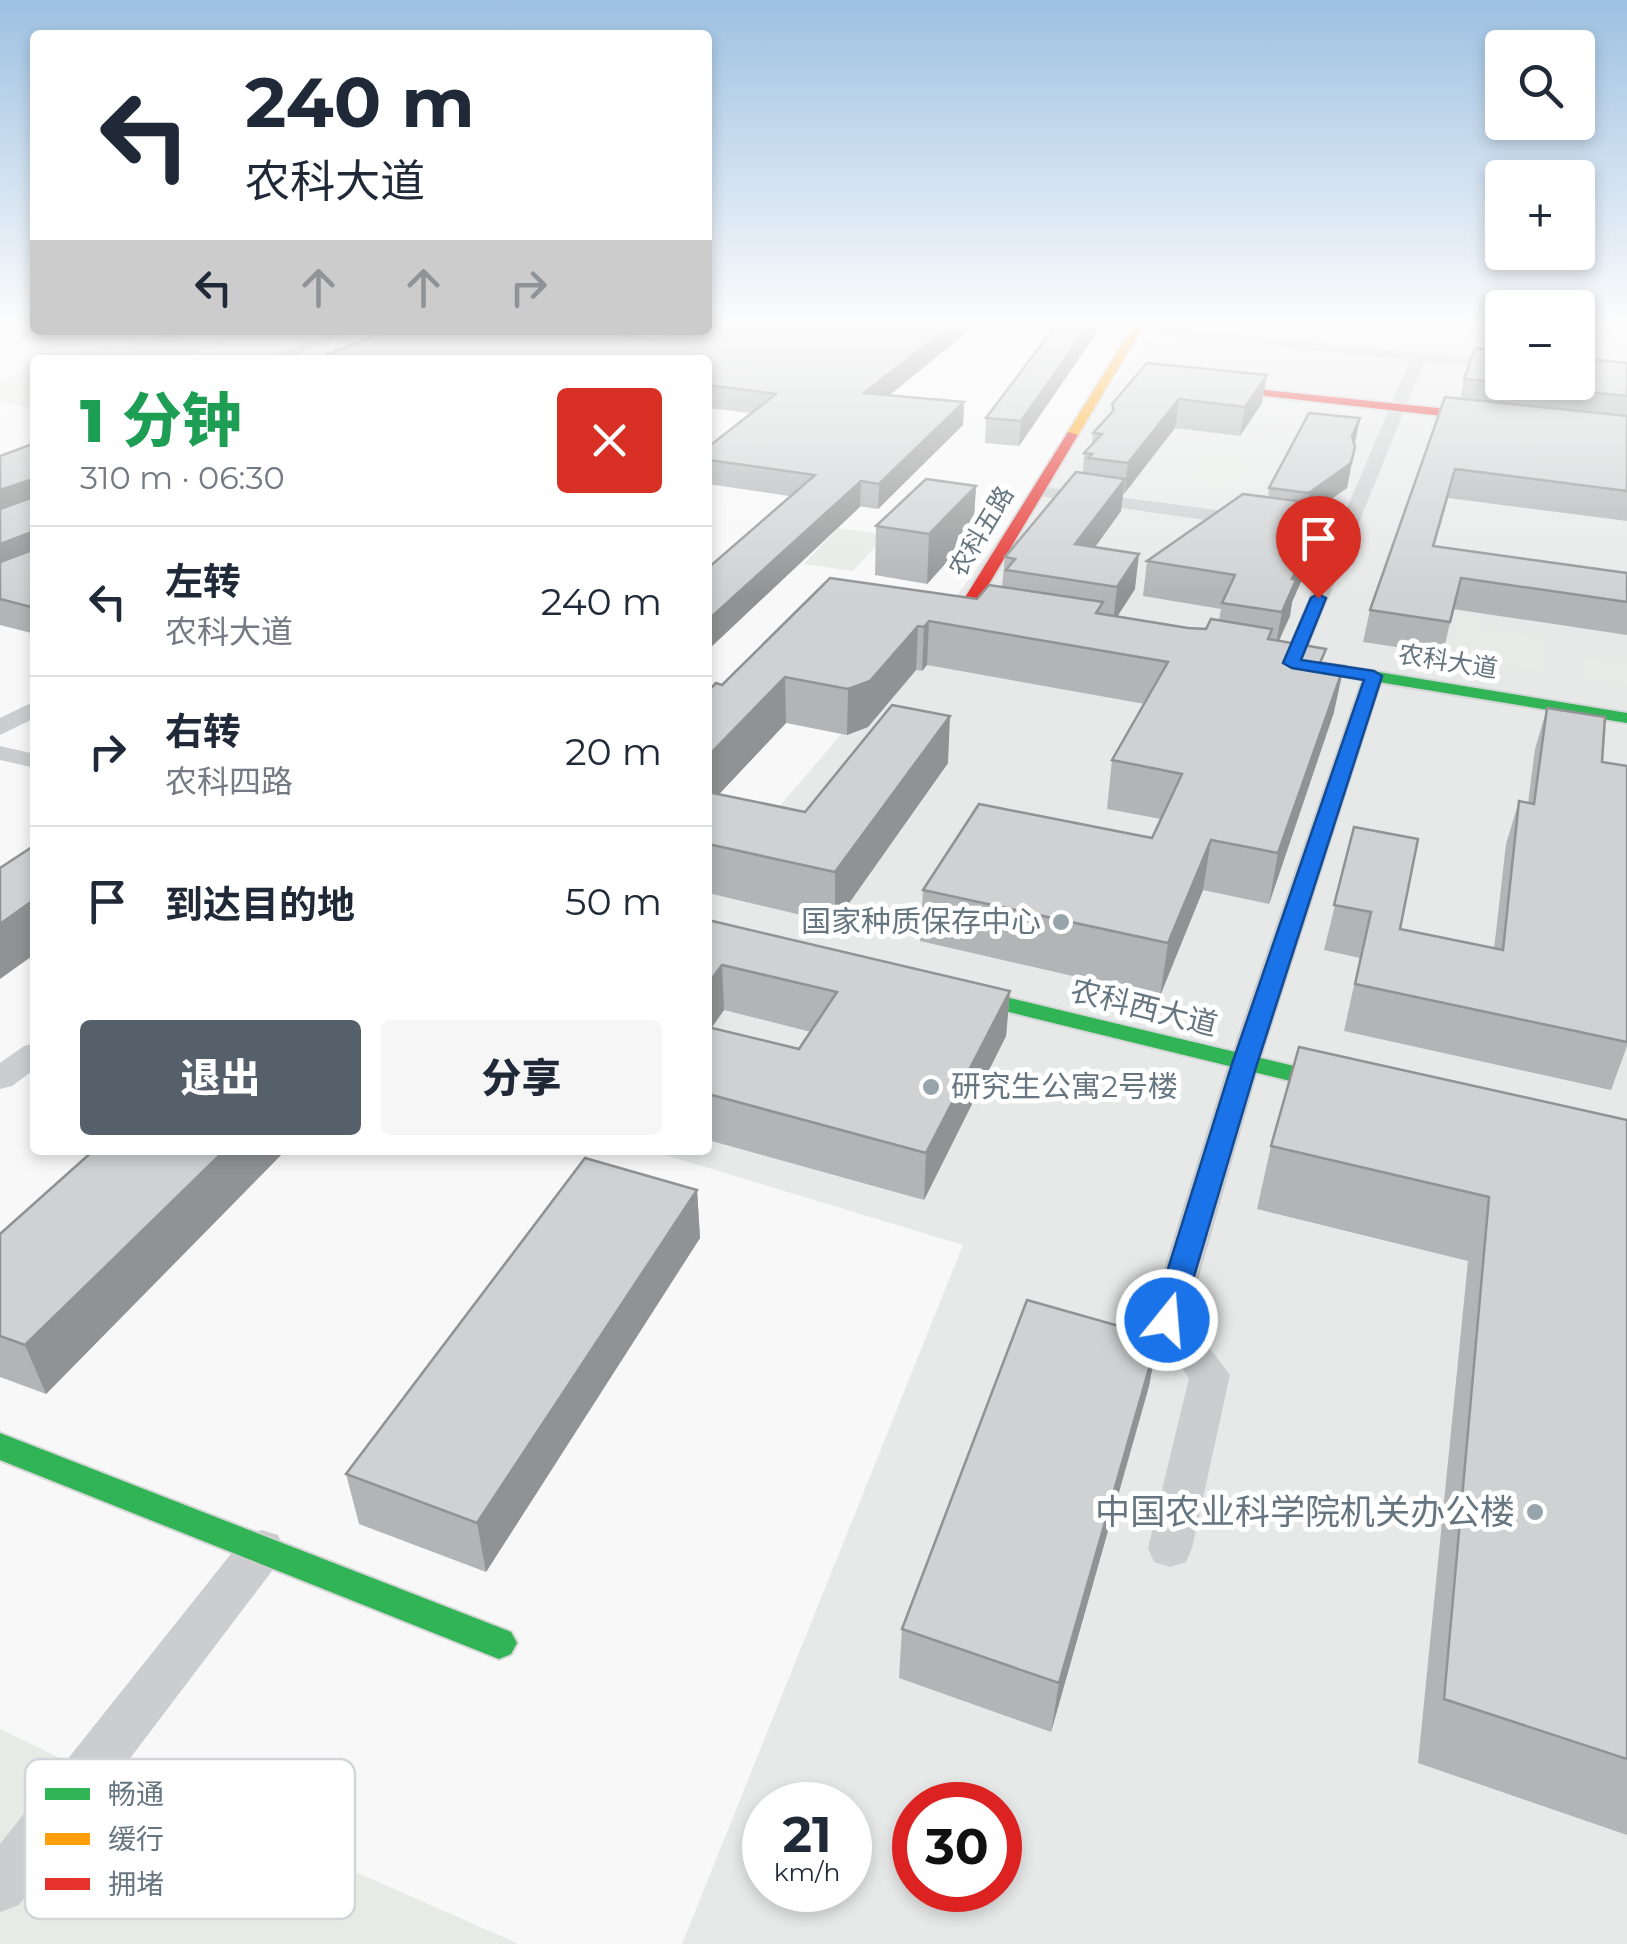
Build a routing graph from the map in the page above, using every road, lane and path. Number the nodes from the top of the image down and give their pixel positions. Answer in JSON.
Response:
{"nodes":[{"id":1,"x":1091,"y":416,"type":"edge"},
{"id":2,"x":1396,"y":416,"type":"edge"},
{"id":3,"x":1476,"y":416,"type":"edge"},
{"id":4,"x":1514,"y":420,"type":"edge"},
{"id":5,"x":1038,"y":491,"type":"junction"},
{"id":6,"x":1268,"y":523,"type":"edge"},
{"id":7,"x":1020,"y":621,"type":"edge"},
{"id":8,"x":1258,"y":658,"type":"edge"},
{"id":9,"x":1292,"y":663,"type":"junction"},
{"id":10,"x":1374,"y":676,"type":"junction"},
{"id":11,"x":30,"y":711,"type":"edge"},
{"id":12,"x":1627,"y":718,"type":"edge"},
{"id":13,"x":0,"y":728,"type":"edge"},
{"id":14,"x":0,"y":754,"type":"edge"},
{"id":15,"x":30,"y":760,"type":"edge"},
{"id":16,"x":938,"y":988,"type":"edge"},
{"id":17,"x":30,"y":1057,"type":"edge"},
{"id":18,"x":1244,"y":1064,"type":"junction"},
{"id":19,"x":0,"y":1080,"type":"edge"},
{"id":20,"x":1378,"y":1093,"type":"edge"},
{"id":21,"x":0,"y":1446,"type":"edge"},
{"id":22,"x":1170,"y":1548,"type":"dead end"},
{"id":23,"x":262,"y":1549,"type":"junction"},
{"id":24,"x":498,"y":1643,"type":"dead end"},
{"id":25,"x":99,"y":1759,"type":"edge"},
{"id":26,"x":25,"y":1854,"type":"edge"},
{"id":27,"x":0,"y":1886,"type":"edge"}],
"edges":[{"from":1,"to":5,"type":"street","name":"农科五路"},
{"from":2,"to":9,"type":"street"},
{"from":3,"to":4,"type":"street"},
{"from":5,"to":6,"type":"street"},
{"from":5,"to":7,"type":"street","name":"农科五路"},
{"from":8,"to":9,"type":"street","name":"农科大道"},
{"from":9,"to":10,"type":"street","name":"农科大道"},
{"from":10,"to":12,"type":"street","name":"农科大道"},
{"from":10,"to":18,"type":"street"},
{"from":11,"to":13,"type":"street"},
{"from":14,"to":15,"type":"street"},
{"from":16,"to":18,"type":"street","name":"农科西大道"},
{"from":17,"to":19,"type":"street"},
{"from":18,"to":20,"type":"street","name":"农科西大道"},
{"from":18,"to":22,"type":"street"},
{"from":21,"to":23,"type":"street"},
{"from":23,"to":24,"type":"street"},
{"from":23,"to":25,"type":"street"},
{"from":26,"to":27,"type":"street"}]}
